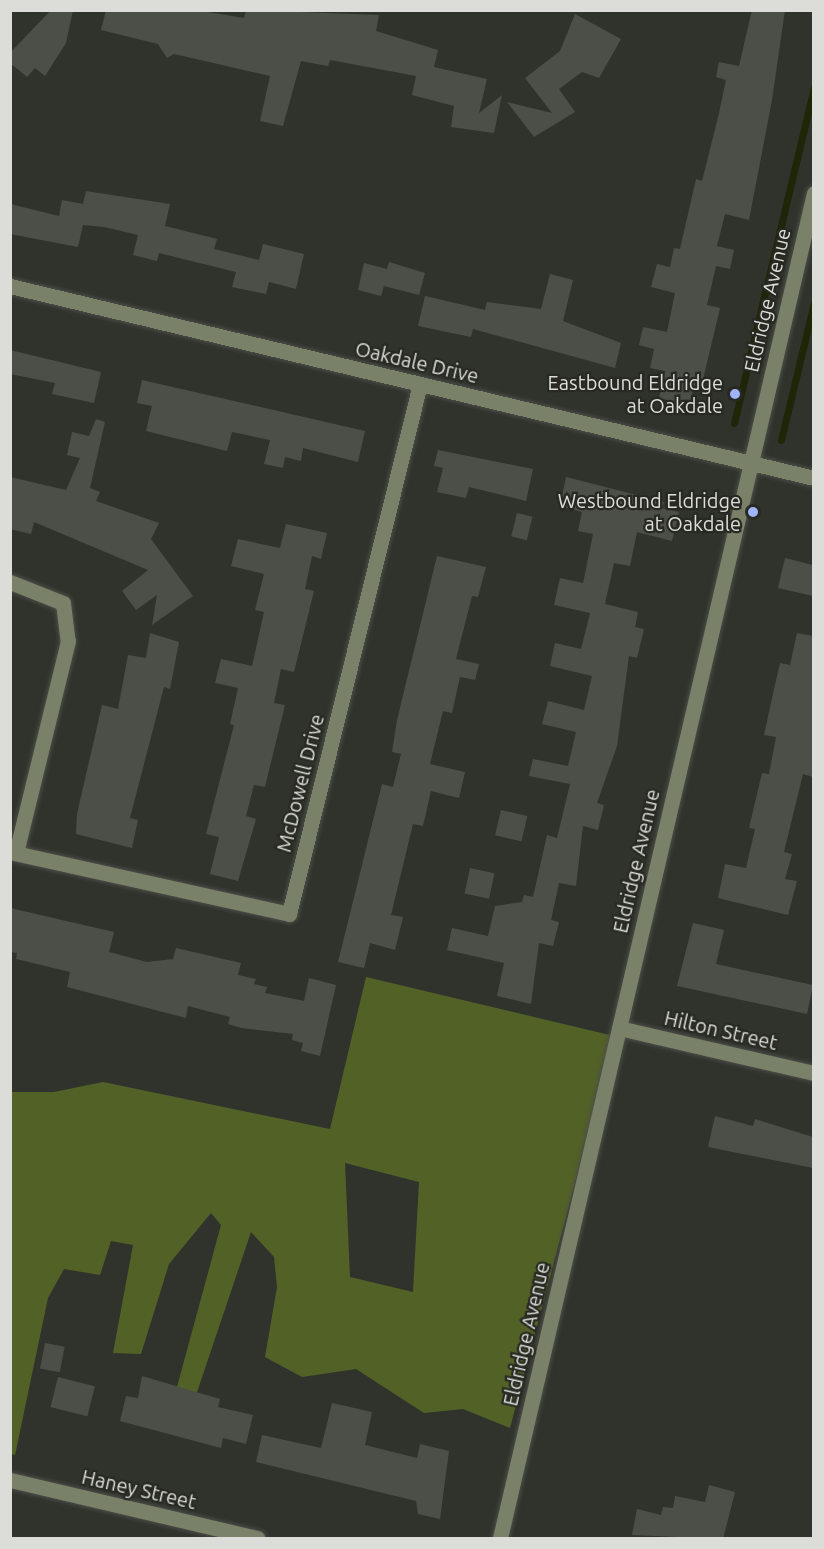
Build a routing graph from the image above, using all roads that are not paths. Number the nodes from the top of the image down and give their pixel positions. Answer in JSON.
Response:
{"nodes":[{"id":1,"x":813,"y":193,"type":"edge"},
{"id":2,"x":10,"y":286,"type":"edge"},
{"id":3,"x":420,"y":384,"type":"junction"},
{"id":4,"x":749,"y":463,"type":"junction"},
{"id":5,"x":813,"y":478,"type":"edge"},
{"id":6,"x":10,"y":582,"type":"edge"},
{"id":7,"x":13,"y":852,"type":"edge"},
{"id":8,"x":619,"y":1028,"type":"junction"},
{"id":9,"x":813,"y":1073,"type":"edge"},
{"id":10,"x":10,"y":1480,"type":"edge"},
{"id":11,"x":257,"y":1539,"type":"edge"},
{"id":12,"x":500,"y":1539,"type":"edge"}],
"edges":[{"from":1,"to":4,"type":"street","name":"Eldridge Avenue"},
{"from":2,"to":3,"type":"street","name":"Oakdale Drive"},
{"from":3,"to":4,"type":"street","name":"Oakdale Drive"},
{"from":3,"to":7,"type":"street","name":"McDowell Drive"},
{"from":4,"to":5,"type":"street","name":"Oakdale Drive"},
{"from":4,"to":8,"type":"street","name":"Eldridge Avenue"},
{"from":6,"to":7,"type":"street"},
{"from":8,"to":9,"type":"street","name":"Hilton Street"},
{"from":8,"to":12,"type":"street","name":"Eldridge Avenue"},
{"from":10,"to":11,"type":"street","name":"Haney Street"}]}
